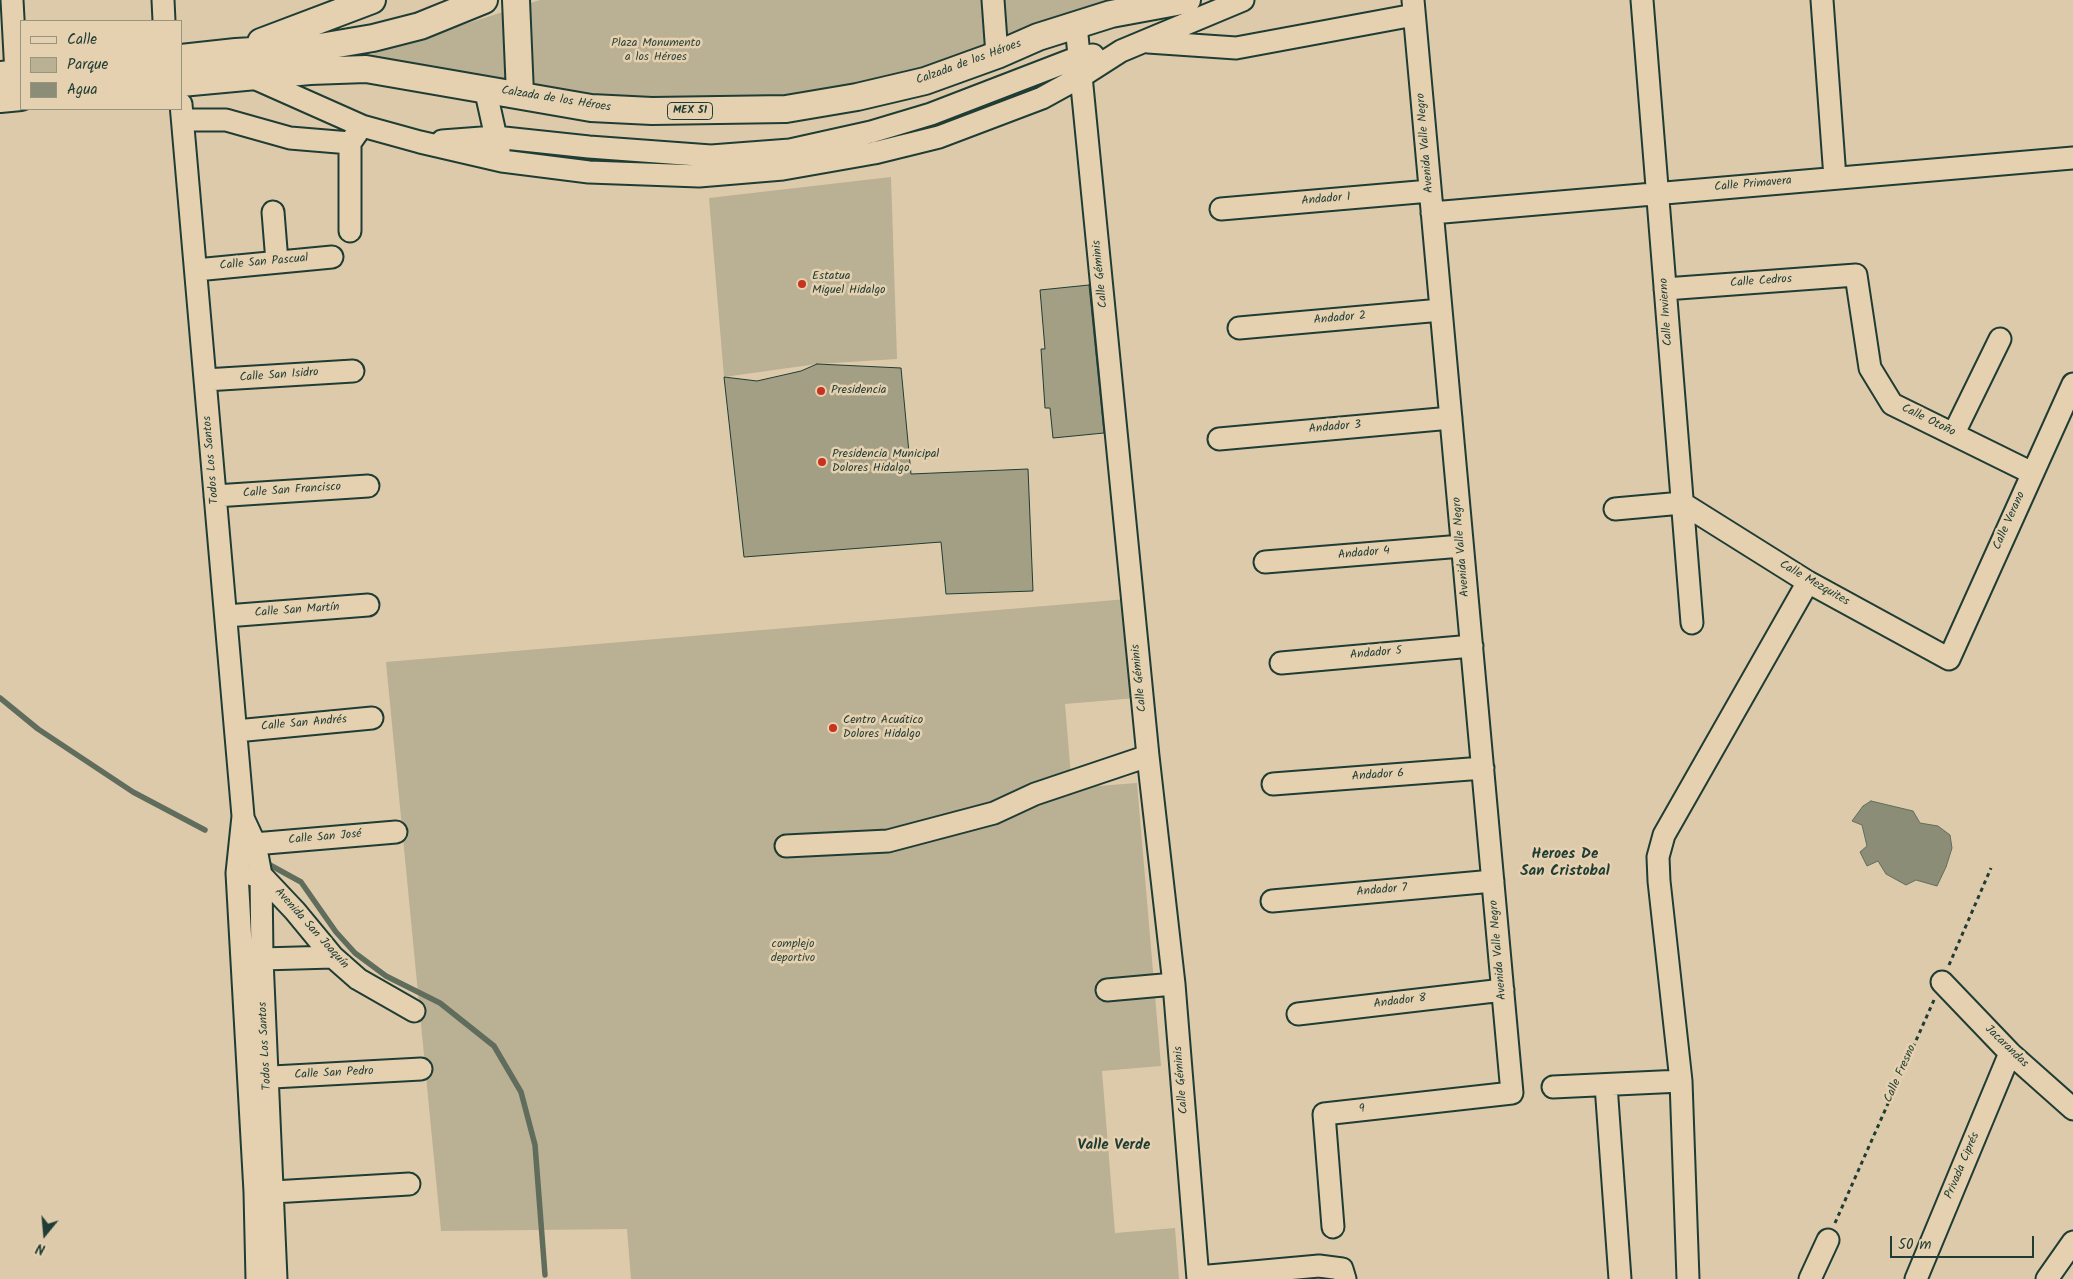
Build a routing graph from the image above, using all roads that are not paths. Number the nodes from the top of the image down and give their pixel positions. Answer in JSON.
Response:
{"nodes":[{"id":1,"x":12,"y":0,"type":"edge"},
{"id":2,"x":163,"y":0,"type":"edge"},
{"id":3,"x":484,"y":0,"type":"edge"},
{"id":4,"x":516,"y":0,"type":"edge"},
{"id":5,"x":993,"y":0,"type":"edge"},
{"id":6,"x":1187,"y":0,"type":"edge"},
{"id":7,"x":1242,"y":0,"type":"edge"},
{"id":8,"x":1642,"y":0,"type":"edge"},
{"id":9,"x":1822,"y":0,"type":"edge"},
{"id":10,"x":357,"y":3,"type":"edge"},
{"id":11,"x":1413,"y":7,"type":"edge"},
{"id":12,"x":164,"y":20,"type":"edge"},
{"id":13,"x":1076,"y":25,"type":"junction"},
{"id":14,"x":13,"y":40,"type":"edge"},
{"id":15,"x":1142,"y":42,"type":"junction"},
{"id":16,"x":227,"y":53,"type":"junction"},
{"id":17,"x":997,"y":55,"type":"junction"},
{"id":18,"x":182,"y":58,"type":"edge"},
{"id":19,"x":1080,"y":67,"type":"junction"},
{"id":20,"x":182,"y":72,"type":"edge"},
{"id":21,"x":254,"y":78,"type":"junction"},
{"id":22,"x":15,"y":80,"type":"edge"},
{"id":23,"x":182,"y":83,"type":"edge"},
{"id":24,"x":485,"y":88,"type":"junction"},
{"id":25,"x":520,"y":94,"type":"junction"},
{"id":26,"x":0,"y":99,"type":"edge"},
{"id":27,"x":182,"y":112,"type":"edge"},
{"id":28,"x":931,"y":114,"type":"junction"},
{"id":29,"x":356,"y":135,"type":"junction"},
{"id":30,"x":495,"y":137,"type":"junction"},
{"id":31,"x":939,"y":137,"type":"junction"},
{"id":32,"x":420,"y":142,"type":"junction"},
{"id":33,"x":589,"y":147,"type":"junction"},
{"id":34,"x":2073,"y":158,"type":"edge"},
{"id":35,"x":502,"y":161,"type":"junction"},
{"id":36,"x":589,"y":172,"type":"junction"},
{"id":37,"x":1835,"y":178,"type":"junction"},
{"id":38,"x":1430,"y":191,"type":"junction"},
{"id":39,"x":1658,"y":193,"type":"junction"},
{"id":40,"x":1221,"y":209,"type":"dead end"},
{"id":41,"x":274,"y":212,"type":"dead end"},
{"id":42,"x":1432,"y":213,"type":"junction"},
{"id":43,"x":350,"y":231,"type":"dead end"},
{"id":44,"x":332,"y":257,"type":"dead end"},
{"id":45,"x":277,"y":262,"type":"junction"},
{"id":46,"x":196,"y":270,"type":"junction"},
{"id":47,"x":1856,"y":276,"type":"joint"},
{"id":48,"x":1666,"y":289,"type":"junction"},
{"id":49,"x":1441,"y":310,"type":"junction"},
{"id":50,"x":1239,"y":328,"type":"dead end"},
{"id":51,"x":2000,"y":339,"type":"dead end"},
{"id":52,"x":353,"y":371,"type":"dead end"},
{"id":53,"x":206,"y":380,"type":"junction"},
{"id":54,"x":2073,"y":384,"type":"edge"},
{"id":55,"x":1451,"y":418,"type":"junction"},
{"id":56,"x":1954,"y":433,"type":"junction"},
{"id":57,"x":1219,"y":439,"type":"dead end"},
{"id":58,"x":2032,"y":473,"type":"junction"},
{"id":59,"x":368,"y":486,"type":"dead end"},
{"id":60,"x":216,"y":496,"type":"junction"},
{"id":61,"x":1682,"y":503,"type":"junction"},
{"id":62,"x":1615,"y":510,"type":"dead end"},
{"id":63,"x":1462,"y":546,"type":"junction"},
{"id":64,"x":1265,"y":562,"type":"dead end"},
{"id":65,"x":1808,"y":582,"type":"junction"},
{"id":66,"x":368,"y":605,"type":"dead end"},
{"id":67,"x":226,"y":616,"type":"junction"},
{"id":68,"x":1692,"y":623,"type":"dead end"},
{"id":69,"x":1472,"y":646,"type":"junction"},
{"id":70,"x":1949,"y":659,"type":"joint"},
{"id":71,"x":1281,"y":663,"type":"dead end"},
{"id":72,"x":372,"y":718,"type":"dead end"},
{"id":73,"x":236,"y":731,"type":"junction"},
{"id":74,"x":1148,"y":756,"type":"junction"},
{"id":75,"x":1483,"y":768,"type":"junction"},
{"id":76,"x":1273,"y":784,"type":"dead end"},
{"id":77,"x":396,"y":832,"type":"dead end"},
{"id":78,"x":247,"y":845,"type":"junction"},
{"id":79,"x":786,"y":846,"type":"dead end"},
{"id":80,"x":237,"y":873,"type":"junction"},
{"id":81,"x":261,"y":875,"type":"junction"},
{"id":82,"x":1493,"y":881,"type":"junction"},
{"id":83,"x":1272,"y":901,"type":"dead end"},
{"id":84,"x":333,"y":956,"type":"junction"},
{"id":85,"x":262,"y":958,"type":"junction"},
{"id":86,"x":1942,"y":982,"type":"road end"},
{"id":87,"x":1174,"y":984,"type":"junction"},
{"id":88,"x":1107,"y":990,"type":"dead end"},
{"id":89,"x":1503,"y":990,"type":"junction"},
{"id":90,"x":414,"y":1011,"type":"dead end"},
{"id":91,"x":1298,"y":1014,"type":"dead end"},
{"id":92,"x":2010,"y":1053,"type":"junction"},
{"id":93,"x":421,"y":1069,"type":"dead end"},
{"id":94,"x":258,"y":1078,"type":"junction"},
{"id":95,"x":1681,"y":1081,"type":"junction"},
{"id":96,"x":1606,"y":1085,"type":"junction"},
{"id":97,"x":1553,"y":1087,"type":"dead end"},
{"id":98,"x":1512,"y":1093,"type":"joint"},
{"id":99,"x":2073,"y":1109,"type":"edge"},
{"id":100,"x":409,"y":1184,"type":"dead end"},
{"id":101,"x":274,"y":1192,"type":"junction"},
{"id":102,"x":1333,"y":1227,"type":"dead end"},
{"id":103,"x":1828,"y":1240,"type":"road end"},
{"id":104,"x":2073,"y":1242,"type":"edge"},
{"id":105,"x":1343,"y":1274,"type":"edge"},
{"id":106,"x":1198,"y":1278,"type":"edge"},
{"id":107,"x":257,"y":1279,"type":"edge"},
{"id":108,"x":276,"y":1279,"type":"edge"},
{"id":109,"x":1620,"y":1279,"type":"edge"},
{"id":110,"x":1688,"y":1279,"type":"edge"},
{"id":111,"x":1810,"y":1279,"type":"edge"},
{"id":112,"x":1916,"y":1279,"type":"edge"},
{"id":113,"x":2047,"y":1279,"type":"edge"}],
"edges":[{"from":1,"to":14,"type":"street"},
{"from":2,"to":12,"type":"street"},
{"from":3,"to":16,"type":"main road"},
{"from":4,"to":25,"type":"main road"},
{"from":5,"to":17,"type":"street"},
{"from":6,"to":13,"type":"main road","name":"Calzada de los Héroes","number":"MEX 51"},
{"from":7,"to":15,"type":"street"},
{"from":8,"to":39,"type":"street","name":"Calle Invierno"},
{"from":9,"to":37,"type":"street"},
{"from":10,"to":16,"type":"main road"},
{"from":11,"to":15,"type":"street"},
{"from":11,"to":38,"type":"street","name":"Avenida Valle Negro"},
{"from":13,"to":17,"type":"main road","name":"Calzada de los Héroes","number":"MEX 51"},
{"from":13,"to":19,"type":"street","name":"Calle Géminis"},
{"from":14,"to":22,"type":"street"},
{"from":15,"to":19,"type":"street"},
{"from":16,"to":18,"type":"main road"},
{"from":16,"to":20,"type":"main road"},
{"from":17,"to":25,"type":"main road","name":"Calzada de los Héroes","number":"MEX 51"},
{"from":19,"to":28,"type":"street"},
{"from":19,"to":31,"type":"street"},
{"from":19,"to":74,"type":"street","name":"Calle Géminis"},
{"from":21,"to":23,"type":"main road","name":"Calzada de los Héroes","number":"MEX 51"},
{"from":21,"to":24,"type":"main road","name":"Calzada de los Héroes","number":"MEX 51"},
{"from":21,"to":29,"type":"street"},
{"from":22,"to":26,"type":"main road"},
{"from":24,"to":25,"type":"main road","name":"Calzada de los Héroes","number":"MEX 51"},
{"from":24,"to":30,"type":"street"},
{"from":27,"to":29,"type":"street"},
{"from":27,"to":46,"type":"street","name":"Todos Los Santos"},
{"from":28,"to":31,"type":"street"},
{"from":28,"to":33,"type":"street"},
{"from":29,"to":32,"type":"street"},
{"from":29,"to":43,"type":"street"},
{"from":30,"to":32,"type":"street"},
{"from":30,"to":33,"type":"street"},
{"from":30,"to":35,"type":"street"},
{"from":31,"to":36,"type":"street"},
{"from":32,"to":35,"type":"street"},
{"from":33,"to":36,"type":"street"},
{"from":34,"to":37,"type":"street","name":"Calle Primavera"},
{"from":35,"to":36,"type":"street"},
{"from":37,"to":39,"type":"street","name":"Calle Primavera"},
{"from":38,"to":40,"type":"street","name":"Andador 1"},
{"from":38,"to":42,"type":"street","name":"Avenida Valle Negro"},
{"from":39,"to":42,"type":"street","name":"Calle Primavera"},
{"from":39,"to":48,"type":"street","name":"Calle Invierno"},
{"from":41,"to":45,"type":"street"},
{"from":42,"to":49,"type":"street","name":"Avenida Valle Negro"},
{"from":44,"to":45,"type":"street","name":"Calle San Pascual"},
{"from":45,"to":46,"type":"street","name":"Calle San Pascual"},
{"from":46,"to":53,"type":"street","name":"Todos Los Santos"},
{"from":47,"to":48,"type":"street","name":"Calle Cedros"},
{"from":47,"to":56,"type":"street","name":"Calle Otoño"},
{"from":48,"to":61,"type":"street","name":"Calle Invierno"},
{"from":49,"to":50,"type":"street","name":"Andador 2"},
{"from":49,"to":55,"type":"street","name":"Avenida Valle Negro"},
{"from":51,"to":56,"type":"street"},
{"from":52,"to":53,"type":"street","name":"Calle San Isidro"},
{"from":53,"to":60,"type":"street","name":"Todos Los Santos"},
{"from":54,"to":58,"type":"street","name":"Calle Verano"},
{"from":55,"to":57,"type":"street","name":"Andador 3"},
{"from":55,"to":63,"type":"street","name":"Avenida Valle Negro"},
{"from":56,"to":58,"type":"street","name":"Calle Otoño"},
{"from":58,"to":70,"type":"street","name":"Calle Verano"},
{"from":59,"to":60,"type":"street","name":"Calle San Francisco"},
{"from":60,"to":67,"type":"street","name":"Todos Los Santos"},
{"from":61,"to":62,"type":"street"},
{"from":61,"to":65,"type":"street","name":"Calle Mezquites"},
{"from":61,"to":68,"type":"street","name":"Calle Invierno"},
{"from":63,"to":64,"type":"street","name":"Andador 4"},
{"from":63,"to":69,"type":"street","name":"Avenida Valle Negro"},
{"from":65,"to":70,"type":"street","name":"Calle Mezquites"},
{"from":65,"to":95,"type":"street"},
{"from":66,"to":67,"type":"street","name":"Calle San Martín"},
{"from":67,"to":73,"type":"street","name":"Todos Los Santos"},
{"from":69,"to":71,"type":"street","name":"Andador 5"},
{"from":69,"to":75,"type":"street","name":"Avenida Valle Negro"},
{"from":72,"to":73,"type":"street","name":"Calle San Andrés"},
{"from":73,"to":78,"type":"street","name":"Todos Los Santos"},
{"from":74,"to":79,"type":"street"},
{"from":74,"to":87,"type":"street","name":"Calle Géminis"},
{"from":75,"to":76,"type":"street","name":"Andador 6"},
{"from":75,"to":82,"type":"street","name":"Avenida Valle Negro"},
{"from":77,"to":78,"type":"street","name":"Calle San José"},
{"from":78,"to":80,"type":"street","name":"Todos Los Santos"},
{"from":78,"to":81,"type":"street","name":"Todos Los Santos"},
{"from":80,"to":81,"type":"street"},
{"from":80,"to":94,"type":"street","name":"Todos Los Santos"},
{"from":81,"to":84,"type":"street","name":"Avenida San Joaquín"},
{"from":81,"to":85,"type":"street","name":"Todos Los Santos"},
{"from":82,"to":83,"type":"street","name":"Andador 7"},
{"from":82,"to":89,"type":"street","name":"Avenida Valle Negro"},
{"from":84,"to":85,"type":"street"},
{"from":84,"to":90,"type":"street","name":"Avenida San Joaquín"},
{"from":85,"to":94,"type":"street","name":"Todos Los Santos"},
{"from":86,"to":92,"type":"street","name":"Jacarandas"},
{"from":87,"to":88,"type":"street"},
{"from":87,"to":106,"type":"street","name":"Calle Géminis"},
{"from":89,"to":91,"type":"street","name":"Andador 8"},
{"from":89,"to":98,"type":"street","name":"Avenida Valle Negro"},
{"from":92,"to":99,"type":"street","name":"Jacarandas"},
{"from":92,"to":112,"type":"street","name":"Privada Ciprés"},
{"from":93,"to":94,"type":"street","name":"Calle San Pedro"},
{"from":94,"to":101,"type":"street","name":"Todos Los Santos"},
{"from":94,"to":107,"type":"street","name":"Todos Los Santos"},
{"from":95,"to":96,"type":"street"},
{"from":95,"to":110,"type":"street"},
{"from":96,"to":97,"type":"street"},
{"from":96,"to":109,"type":"street"},
{"from":98,"to":102,"type":"street","name":"9"},
{"from":100,"to":101,"type":"street"},
{"from":101,"to":108,"type":"street","name":"Todos Los Santos"},
{"from":103,"to":111,"type":"street"},
{"from":104,"to":113,"type":"street"},
{"from":105,"to":106,"type":"street"}]}
